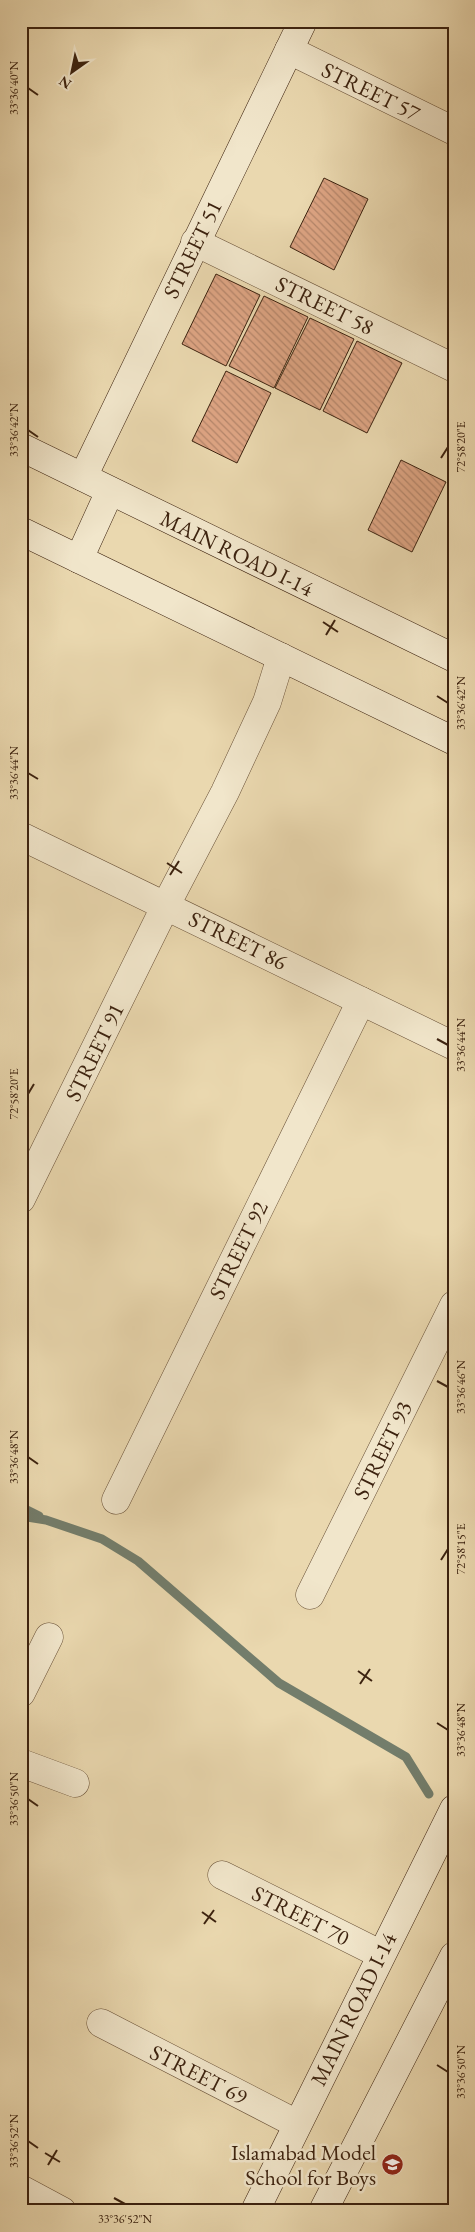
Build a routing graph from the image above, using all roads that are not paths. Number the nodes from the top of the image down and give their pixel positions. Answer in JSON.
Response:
{"nodes":[{"id":1,"x":303,"y":21,"type":"edge"},
{"id":2,"x":289,"y":50,"type":"junction"},
{"id":3,"x":454,"y":131,"type":"edge"},
{"id":4,"x":195,"y":242,"type":"junction"},
{"id":5,"x":454,"y":368,"type":"edge"},
{"id":6,"x":21,"y":447,"type":"edge"},
{"id":7,"x":83,"y":477,"type":"junction"},
{"id":8,"x":110,"y":491,"type":"junction"},
{"id":9,"x":21,"y":531,"type":"edge"},
{"id":10,"x":79,"y":559,"type":"junction"},
{"id":11,"x":281,"y":657,"type":"junction"},
{"id":12,"x":454,"y":658,"type":"edge"},
{"id":13,"x":454,"y":741,"type":"edge"},
{"id":14,"x":21,"y":836,"type":"edge"},
{"id":15,"x":166,"y":905,"type":"junction"},
{"id":16,"x":361,"y":1001,"type":"junction"},
{"id":17,"x":454,"y":1046,"type":"edge"},
{"id":18,"x":21,"y":1198,"type":"edge"},
{"id":19,"x":454,"y":1304,"type":"edge"},
{"id":20,"x":116,"y":1500,"type":"dead end"},
{"id":21,"x":310,"y":1595,"type":"dead end"},
{"id":22,"x":49,"y":1637,"type":"dead end"},
{"id":23,"x":21,"y":1693,"type":"edge"},
{"id":24,"x":21,"y":1763,"type":"edge"},
{"id":25,"x":75,"y":1783,"type":"dead end"},
{"id":26,"x":454,"y":1809,"type":"edge"},
{"id":27,"x":222,"y":1875,"type":"dead end"},
{"id":28,"x":380,"y":1954,"type":"junction"},
{"id":29,"x":454,"y":1956,"type":"edge"},
{"id":30,"x":101,"y":2023,"type":"dead end"},
{"id":31,"x":297,"y":2124,"type":"junction"},
{"id":32,"x":21,"y":2189,"type":"edge"},
{"id":33,"x":62,"y":2211,"type":"edge"},
{"id":34,"x":255,"y":2211,"type":"edge"},
{"id":35,"x":323,"y":2211,"type":"edge"}],
"edges":[{"from":1,"to":2,"type":"street","name":"STREET 51"},
{"from":2,"to":3,"type":"street","name":"STREET 57"},
{"from":2,"to":4,"type":"street","name":"STREET 51"},
{"from":4,"to":5,"type":"street","name":"STREET 58"},
{"from":4,"to":7,"type":"street","name":"STREET 51"},
{"from":6,"to":7,"type":"street","name":"MAIN ROAD I-14"},
{"from":7,"to":8,"type":"street","name":"MAIN ROAD I-14"},
{"from":8,"to":10,"type":"street"},
{"from":8,"to":12,"type":"street","name":"MAIN ROAD I-14"},
{"from":9,"to":10,"type":"street"},
{"from":10,"to":11,"type":"street"},
{"from":11,"to":13,"type":"street"},
{"from":11,"to":15,"type":"street","name":"STREET 91"},
{"from":14,"to":15,"type":"street","name":"STREET 86"},
{"from":15,"to":16,"type":"street","name":"STREET 86"},
{"from":15,"to":18,"type":"street","name":"STREET 91"},
{"from":16,"to":17,"type":"street","name":"STREET 86"},
{"from":16,"to":20,"type":"street","name":"STREET 92"},
{"from":19,"to":21,"type":"street","name":"STREET 93"},
{"from":22,"to":23,"type":"street"},
{"from":24,"to":25,"type":"street"},
{"from":26,"to":28,"type":"street","name":"MAIN ROAD I-14"},
{"from":27,"to":28,"type":"street","name":"STREET 70"},
{"from":28,"to":31,"type":"street","name":"MAIN ROAD I-14"},
{"from":29,"to":35,"type":"street"},
{"from":30,"to":31,"type":"street","name":"STREET 69"},
{"from":31,"to":34,"type":"street","name":"MAIN ROAD I-14"},
{"from":32,"to":33,"type":"street"}]}
